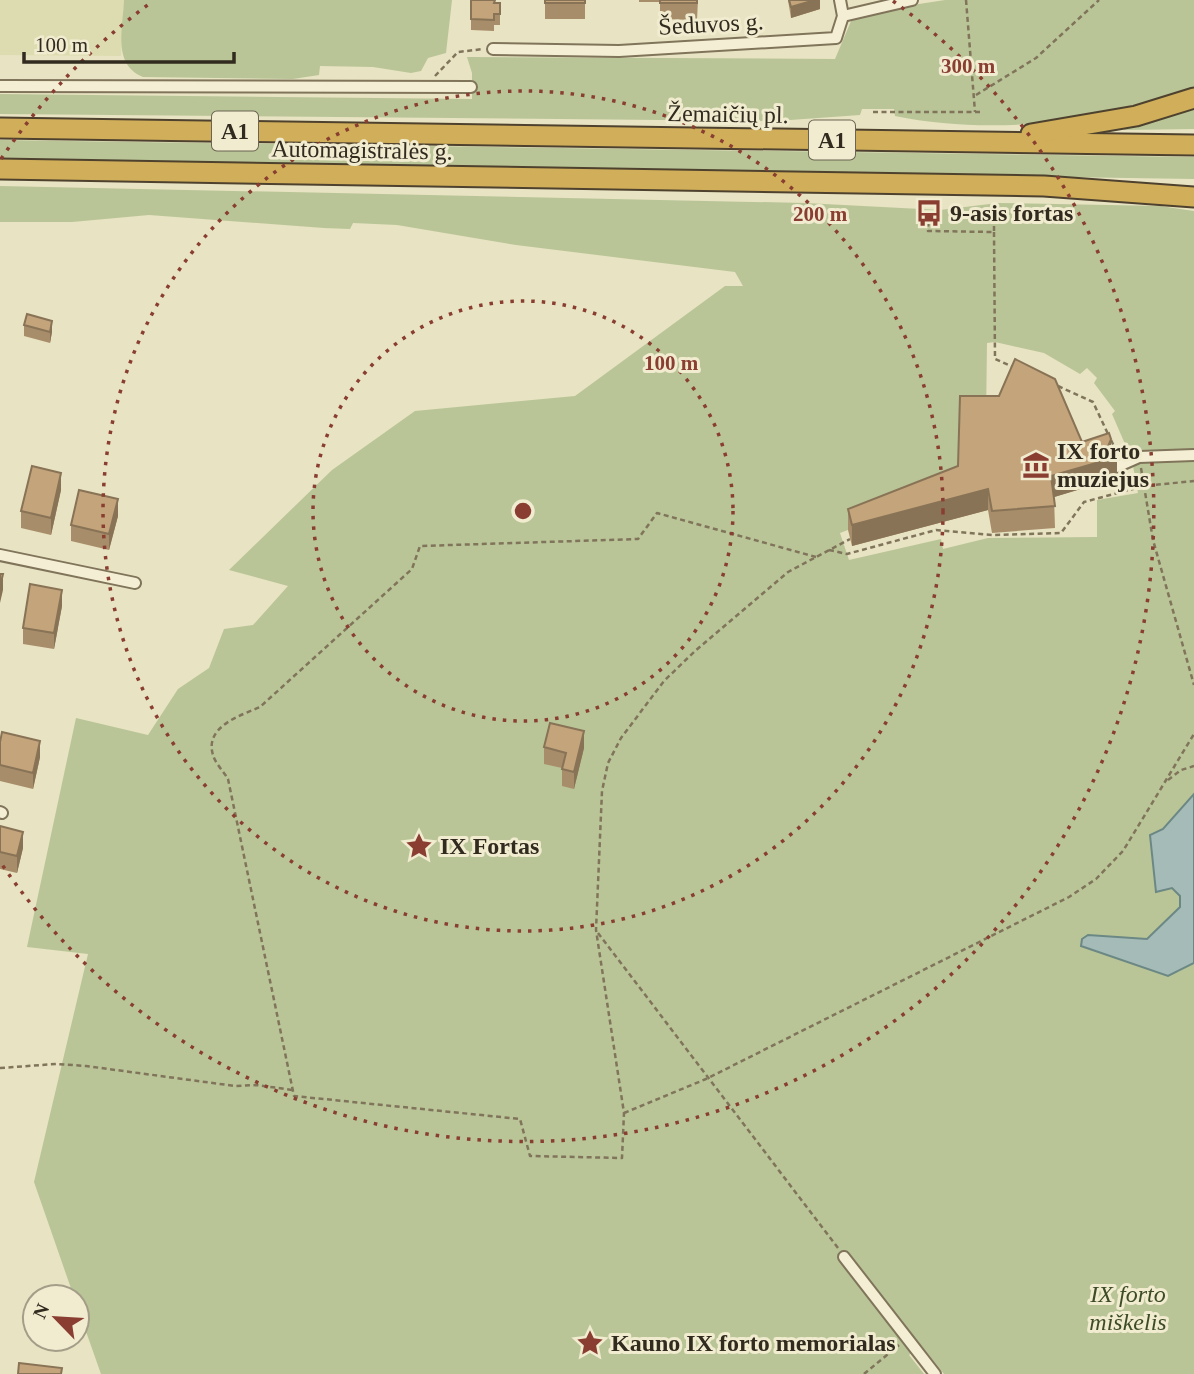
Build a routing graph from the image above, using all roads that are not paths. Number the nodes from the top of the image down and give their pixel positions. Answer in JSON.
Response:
{"nodes":[{"id":1,"x":840,"y":0,"type":"edge"},
{"id":2,"x":912,"y":0,"type":"edge"},
{"id":3,"x":843,"y":16,"type":"junction"},
{"id":4,"x":493,"y":49,"type":"road end"},
{"id":5,"x":0,"y":86,"type":"edge"},
{"id":6,"x":471,"y":86,"type":"dead end"},
{"id":7,"x":1194,"y":98,"type":"edge"},
{"id":8,"x":0,"y":128,"type":"edge"},
{"id":9,"x":470,"y":134,"type":"joint"},
{"id":10,"x":982,"y":142,"type":"junction"},
{"id":11,"x":1194,"y":145,"type":"edge"},
{"id":12,"x":0,"y":169,"type":"edge"},
{"id":13,"x":1194,"y":197,"type":"edge"},
{"id":14,"x":1194,"y":455,"type":"edge"},
{"id":15,"x":1118,"y":466,"type":"edge"},
{"id":16,"x":0,"y":555,"type":"edge"},
{"id":17,"x":135,"y":583,"type":"dead end"},
{"id":18,"x":844,"y":1256,"type":"road end"},
{"id":19,"x":935,"y":1374,"type":"edge"}],
"edges":[{"from":1,"to":3,"type":"street"},
{"from":2,"to":3,"type":"street"},
{"from":3,"to":4,"type":"street","name":"Šeduvos g."},
{"from":5,"to":6,"type":"street"},
{"from":7,"to":10,"type":"highway"},
{"from":8,"to":9,"type":"highway","name":"Automagistralės g.","number":"A1"},
{"from":9,"to":10,"type":"highway","name":"Žemaičių pl.","number":"A1"},
{"from":10,"to":11,"type":"highway","name":"Žemaičių pl.","number":"A1"},
{"from":12,"to":13,"type":"highway","name":"Automagistralės g.","number":"A1"},
{"from":14,"to":15,"type":"street"},
{"from":16,"to":17,"type":"street"},
{"from":18,"to":19,"type":"street"}]}
